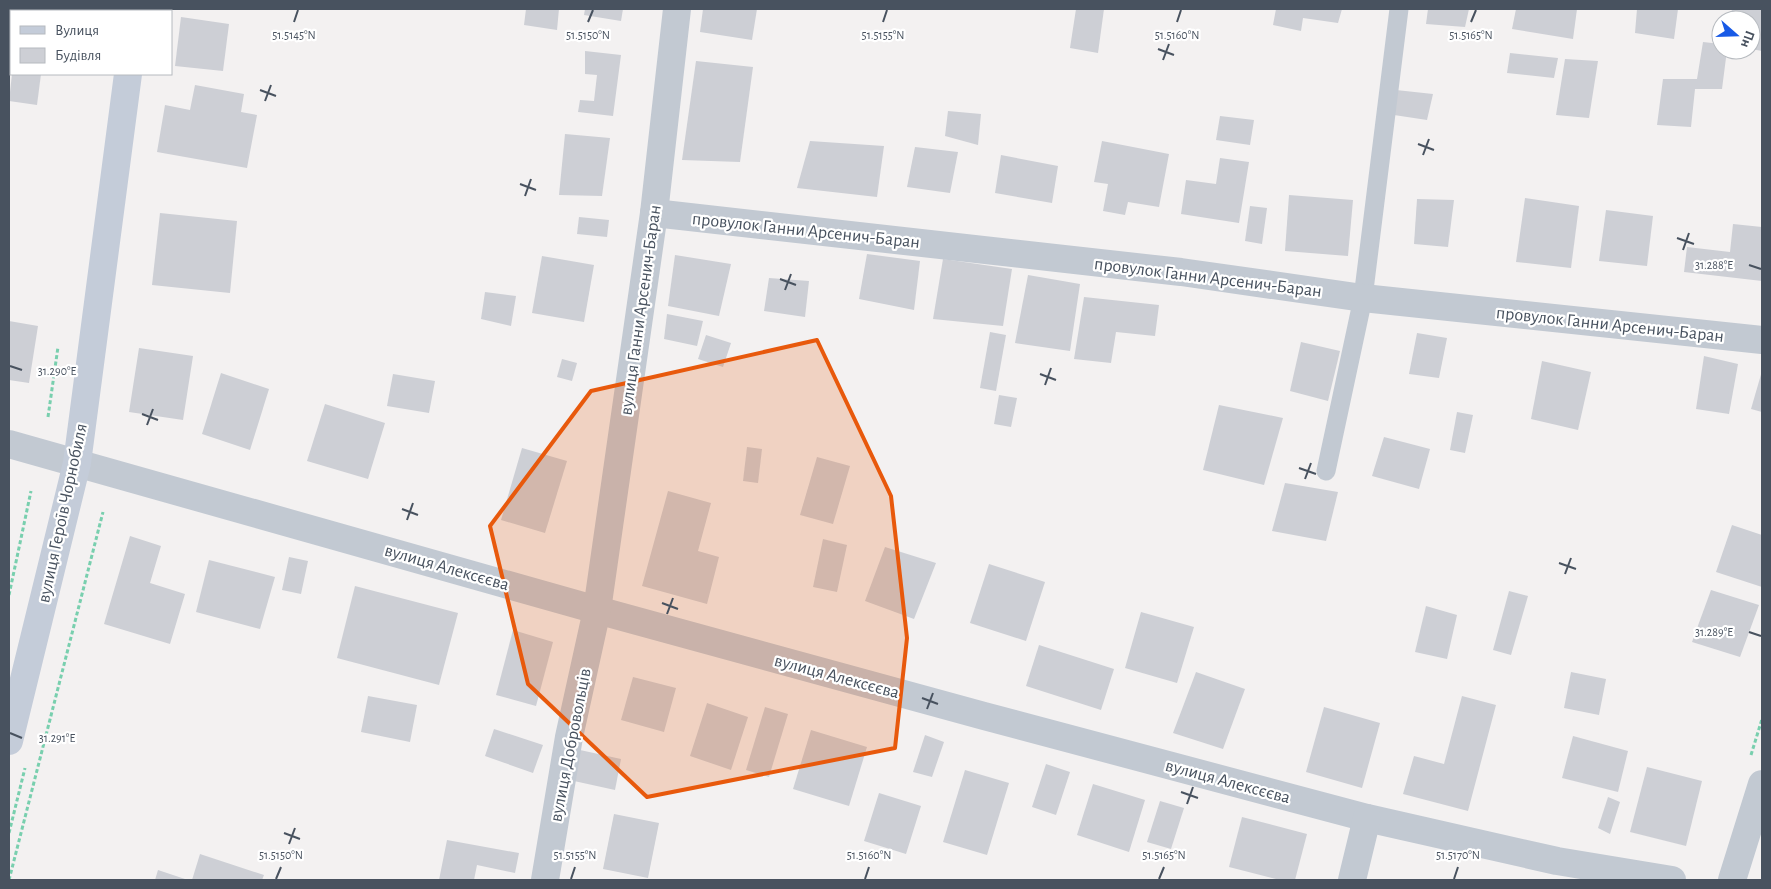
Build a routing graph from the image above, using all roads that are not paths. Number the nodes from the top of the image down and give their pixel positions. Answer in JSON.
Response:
{"nodes":[{"id":1,"x":677,"y":9,"type":"edge"},
{"id":2,"x":1399,"y":9,"type":"edge"},
{"id":3,"x":128,"y":75,"type":"edge"},
{"id":4,"x":654,"y":213,"type":"junction"},
{"id":5,"x":1363,"y":298,"type":"junction"},
{"id":6,"x":1762,"y":340,"type":"edge"},
{"id":7,"x":9,"y":444,"type":"edge"},
{"id":8,"x":77,"y":464,"type":"junction"},
{"id":9,"x":1326,"y":471,"type":"dead end"},
{"id":10,"x":598,"y":610,"type":"junction"},
{"id":11,"x":9,"y":741,"type":"edge"},
{"id":12,"x":1762,"y":784,"type":"edge"},
{"id":13,"x":1368,"y":818,"type":"junction"},
{"id":14,"x":545,"y":880,"type":"edge"},
{"id":15,"x":1352,"y":880,"type":"edge"},
{"id":16,"x":1672,"y":880,"type":"edge"},
{"id":17,"x":1732,"y":880,"type":"edge"}],
"edges":[{"from":1,"to":4,"type":"street","name":"вулиця Ганни Арсенич-Баран"},
{"from":2,"to":5,"type":"lane"},
{"from":3,"to":8,"type":"main road","name":"вулиця Героїв Чорнобиля"},
{"from":4,"to":5,"type":"street","name":"провулок Ганни Арсенич-Баран"},
{"from":4,"to":10,"type":"street","name":"вулиця Ганни Арсенич-Баран"},
{"from":5,"to":6,"type":"street","name":"провулок Ганни Арсенич-Баран"},
{"from":5,"to":9,"type":"lane"},
{"from":7,"to":8,"type":"street","name":"вулиця Алексєєва"},
{"from":8,"to":10,"type":"street","name":"вулиця Алексєєва"},
{"from":8,"to":11,"type":"main road","name":"вулиця Героїв Чорнобиля"},
{"from":10,"to":13,"type":"street","name":"вулиця Алексєєва"},
{"from":10,"to":14,"type":"street","name":"вулиця Добровольців"},
{"from":12,"to":17,"type":"street"},
{"from":13,"to":15,"type":"street"},
{"from":13,"to":16,"type":"street","name":"вулиця Алексєєва"}]}
